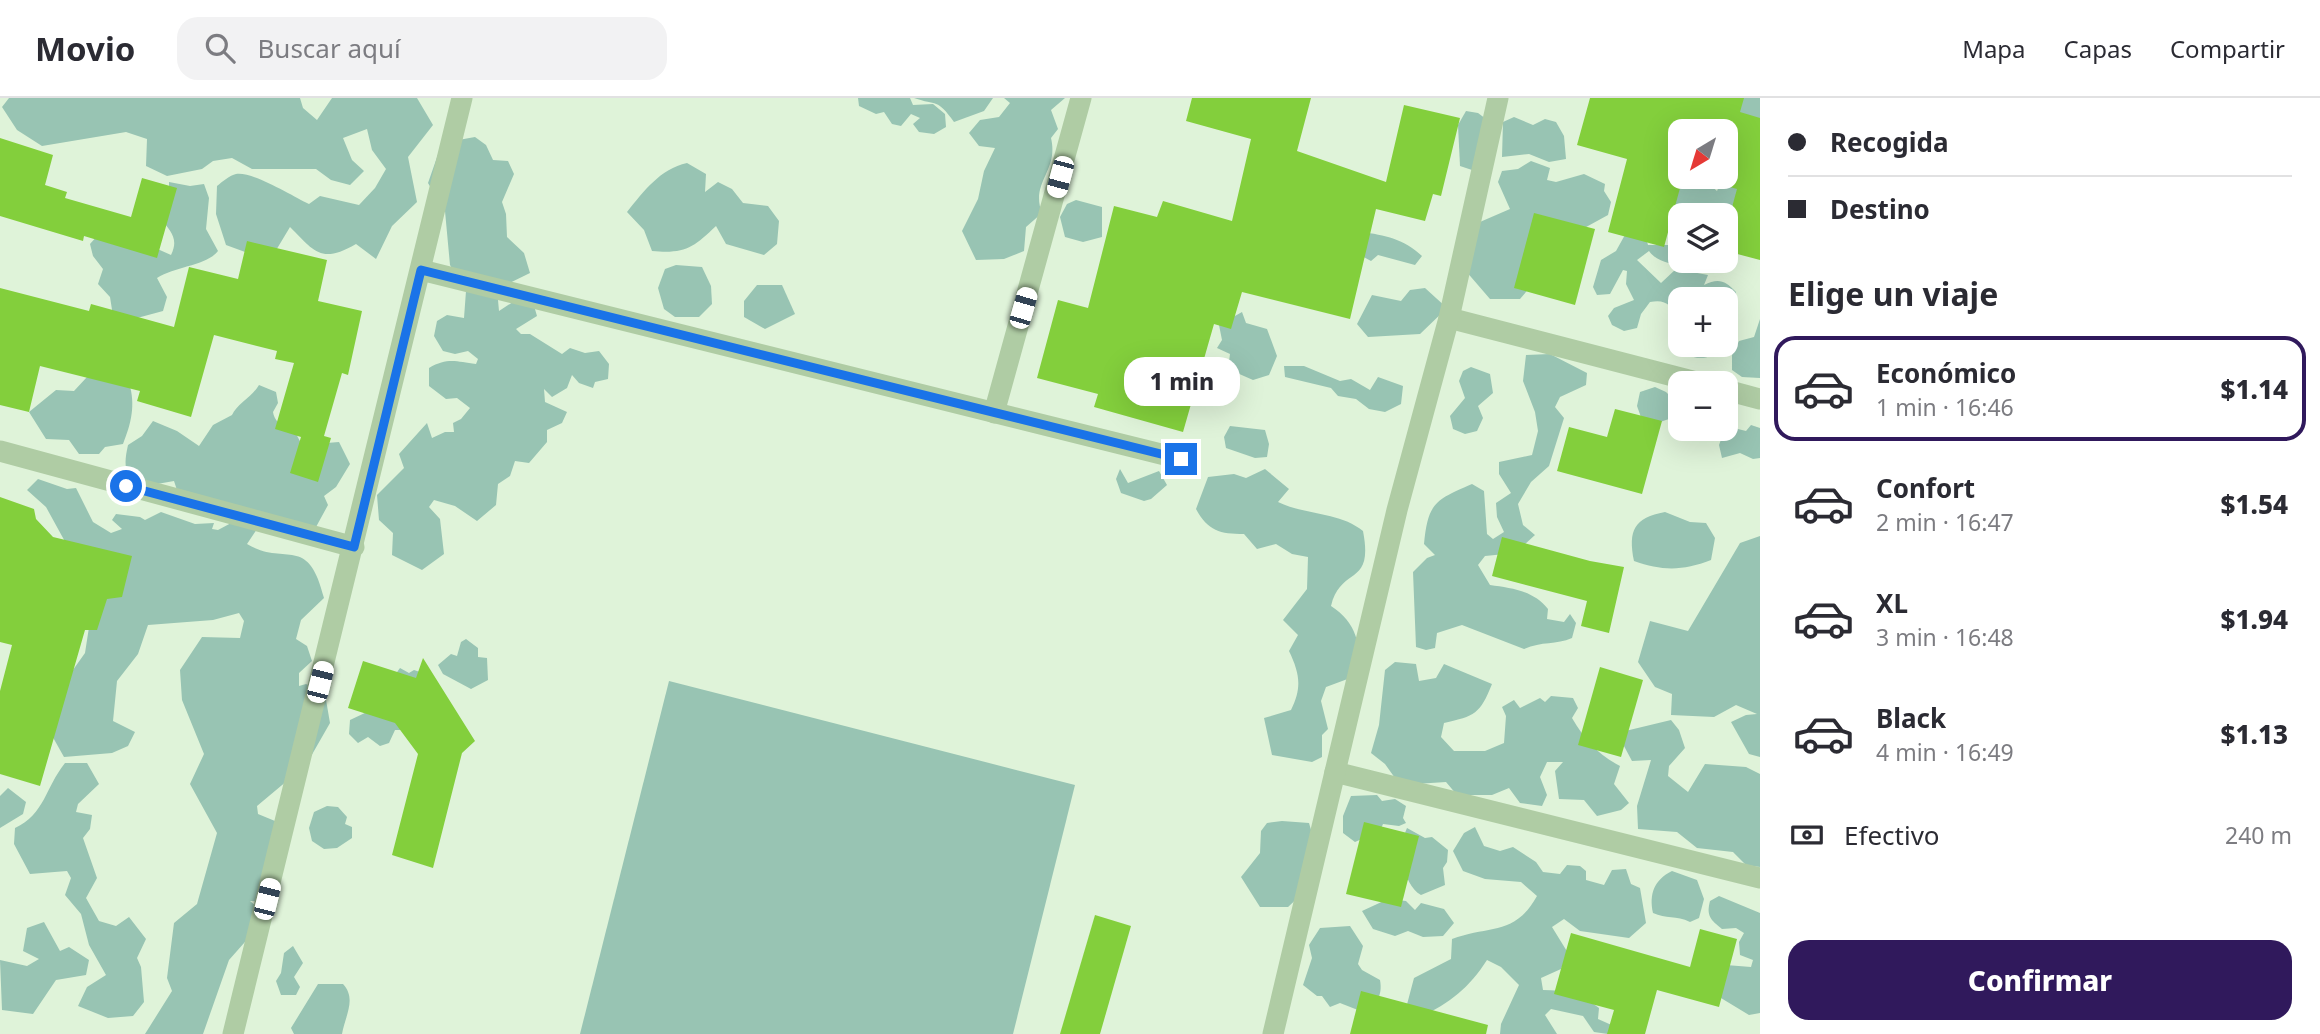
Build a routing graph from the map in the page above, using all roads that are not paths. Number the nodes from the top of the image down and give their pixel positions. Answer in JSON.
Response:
{"nodes":[{"id":1,"x":462,"y":98,"type":"edge"},
{"id":2,"x":1081,"y":98,"type":"edge"},
{"id":3,"x":1497,"y":98,"type":"edge"},
{"id":4,"x":421,"y":270,"type":"junction"},
{"id":5,"x":1450,"y":318,"type":"junction"},
{"id":6,"x":1668,"y":375,"type":"edge"},
{"id":7,"x":1738,"y":393,"type":"edge"},
{"id":8,"x":1760,"y":399,"type":"edge"},
{"id":9,"x":995,"y":413,"type":"junction"},
{"id":10,"x":0,"y":451,"type":"edge"},
{"id":11,"x":1181,"y":459,"type":"dead end"},
{"id":12,"x":354,"y":547,"type":"junction"},
{"id":13,"x":1335,"y":772,"type":"junction"},
{"id":14,"x":1760,"y":878,"type":"edge"},
{"id":15,"x":233,"y":1034,"type":"edge"},
{"id":16,"x":1273,"y":1034,"type":"edge"}],
"edges":[{"from":1,"to":4,"type":"street"},
{"from":2,"to":9,"type":"street"},
{"from":3,"to":5,"type":"street"},
{"from":4,"to":9,"type":"street"},
{"from":4,"to":12,"type":"street"},
{"from":5,"to":6,"type":"street"},
{"from":5,"to":13,"type":"street"},
{"from":7,"to":8,"type":"street"},
{"from":9,"to":11,"type":"street"},
{"from":10,"to":12,"type":"street"},
{"from":12,"to":15,"type":"street"},
{"from":13,"to":14,"type":"street"},
{"from":13,"to":16,"type":"street"}]}
